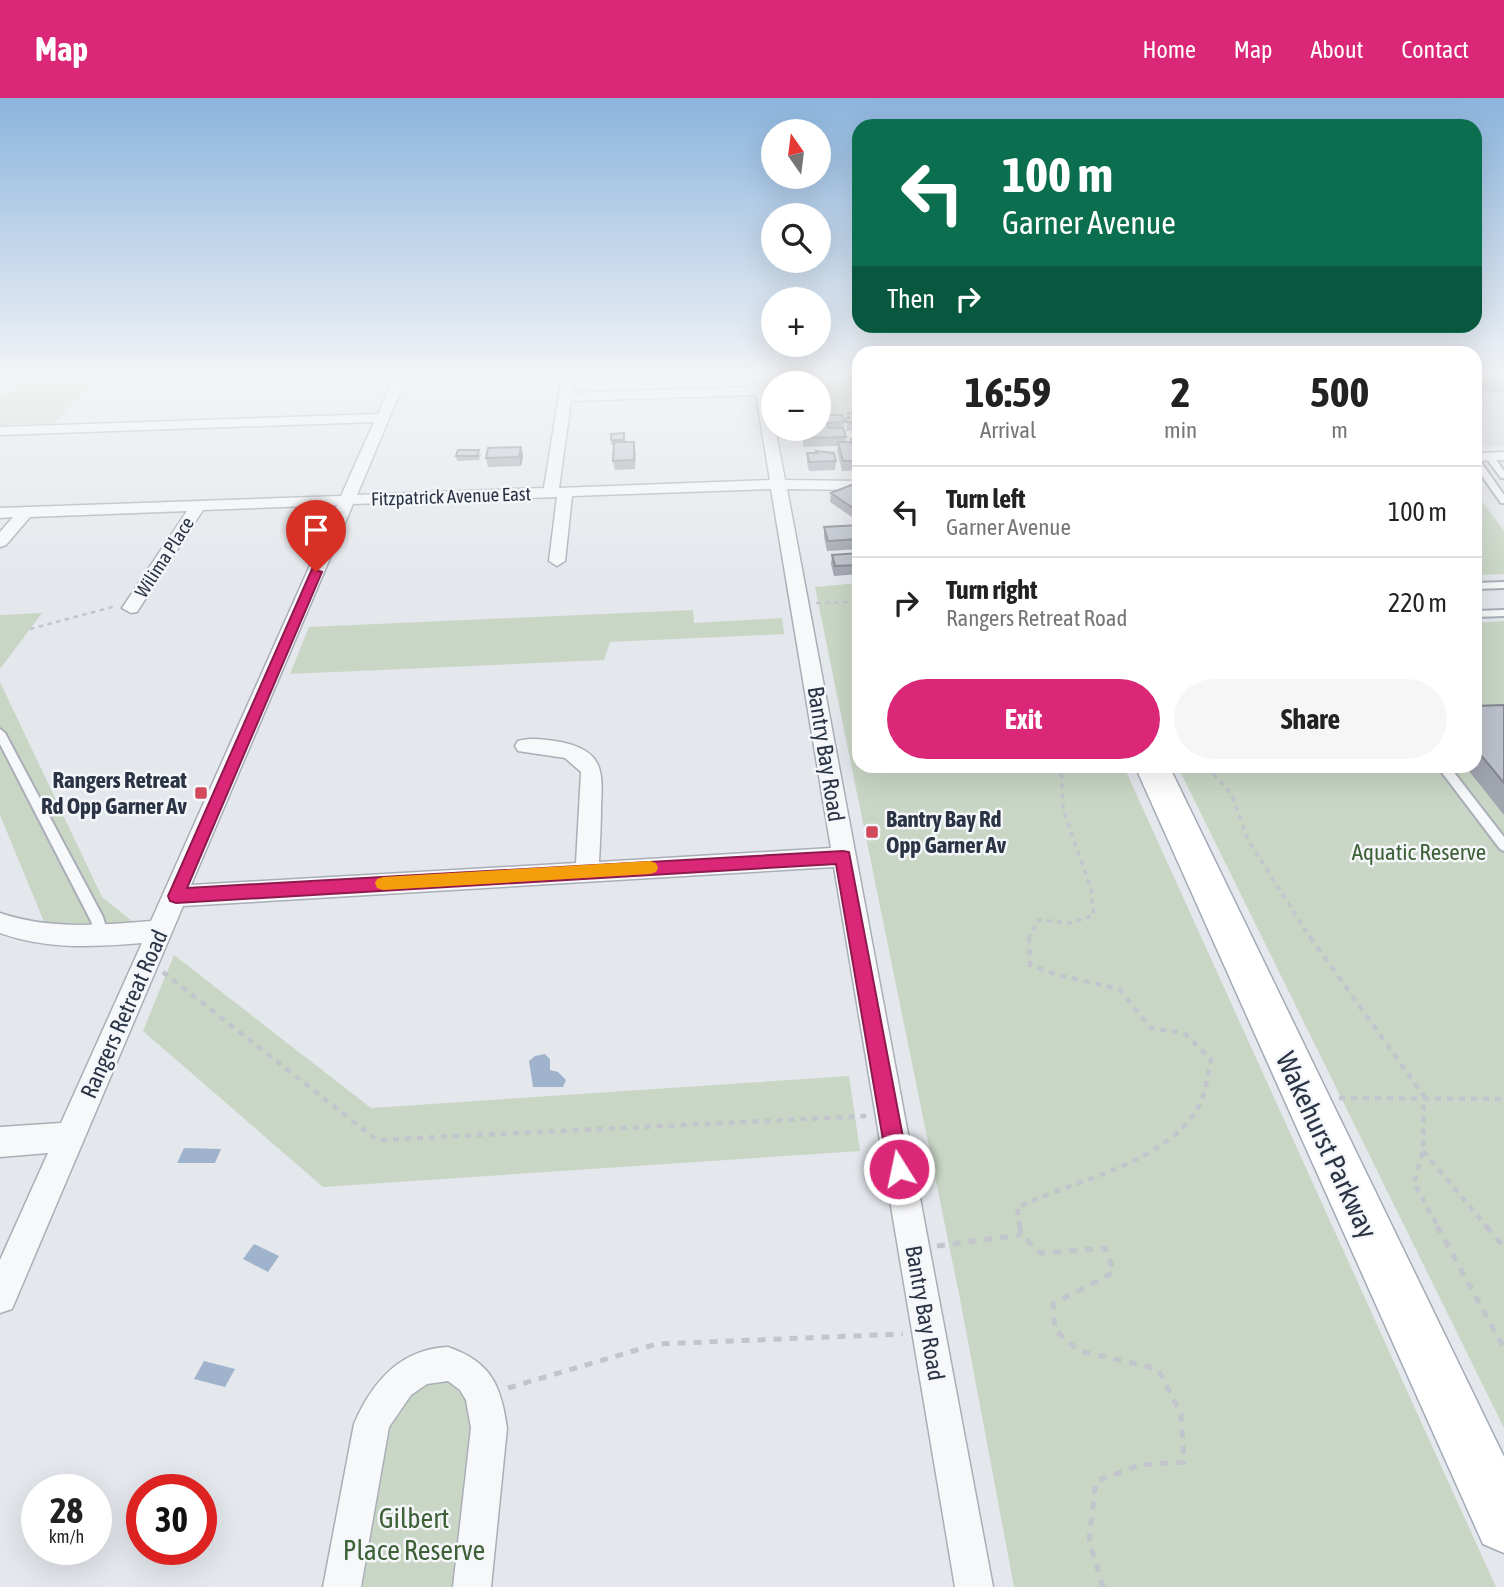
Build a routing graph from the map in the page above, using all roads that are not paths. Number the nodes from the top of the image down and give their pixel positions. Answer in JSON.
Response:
{"nodes":[{"id":1,"x":371,"y":445,"type":"edge"},
{"id":2,"x":561,"y":445,"type":"edge"},
{"id":3,"x":772,"y":445,"type":"edge"},
{"id":4,"x":1486,"y":458,"type":"edge"},
{"id":5,"x":1504,"y":476,"type":"edge"},
{"id":6,"x":779,"y":484,"type":"junction"},
{"id":7,"x":852,"y":485,"type":"edge"},
{"id":8,"x":558,"y":492,"type":"junction"},
{"id":9,"x":348,"y":500,"type":"junction"},
{"id":10,"x":1504,"y":501,"type":"edge"},
{"id":11,"x":197,"y":506,"type":"junction"},
{"id":12,"x":26,"y":512,"type":"junction"},
{"id":13,"x":0,"y":513,"type":"edge"},
{"id":14,"x":0,"y":542,"type":"edge"},
{"id":15,"x":557,"y":561,"type":"dead end"},
{"id":16,"x":1504,"y":585,"type":"edge"},
{"id":17,"x":1482,"y":586,"type":"edge"},
{"id":18,"x":131,"y":608,"type":"road end"},
{"id":19,"x":1504,"y":613,"type":"edge"},
{"id":20,"x":1482,"y":614,"type":"edge"},
{"id":21,"x":0,"y":733,"type":"edge"},
{"id":22,"x":525,"y":746,"type":"dead end"},
{"id":23,"x":1155,"y":773,"type":"edge"},
{"id":24,"x":1447,"y":773,"type":"edge"},
{"id":25,"x":1504,"y":846,"type":"edge"},
{"id":26,"x":843,"y":857,"type":"junction"},
{"id":27,"x":587,"y":871,"type":"junction"},
{"id":28,"x":176,"y":896,"type":"junction"},
{"id":29,"x":0,"y":923,"type":"edge"},
{"id":30,"x":160,"y":931,"type":"junction"},
{"id":31,"x":101,"y":934,"type":"junction"},
{"id":32,"x":70,"y":1137,"type":"junction"},
{"id":33,"x":0,"y":1142,"type":"edge"},
{"id":34,"x":0,"y":1297,"type":"edge"},
{"id":35,"x":1504,"y":1522,"type":"edge"},
{"id":36,"x":342,"y":1587,"type":"edge"},
{"id":37,"x":472,"y":1587,"type":"edge"},
{"id":38,"x":974,"y":1587,"type":"edge"}],
"edges":[{"from":1,"to":9,"type":"street","name":"Rangers Retreat Road"},
{"from":2,"to":8,"type":"street"},
{"from":3,"to":6,"type":"street","name":"Bantry Bay Road"},
{"from":4,"to":5,"type":"lane"},
{"from":4,"to":10,"type":"lane"},
{"from":6,"to":7,"type":"street","name":"Fitzpatrick Avenue East"},
{"from":6,"to":8,"type":"street","name":"Fitzpatrick Avenue East"},
{"from":6,"to":26,"type":"street","name":"Bantry Bay Road"},
{"from":8,"to":9,"type":"street","name":"Fitzpatrick Avenue East"},
{"from":8,"to":15,"type":"street"},
{"from":9,"to":11,"type":"street","name":"Fitzpatrick Avenue East"},
{"from":9,"to":28,"type":"street","name":"Rangers Retreat Road"},
{"from":11,"to":12,"type":"street","name":"Fitzpatrick Avenue East"},
{"from":11,"to":18,"type":"street","name":"Wilima Place"},
{"from":12,"to":13,"type":"street","name":"Fitzpatrick Avenue East"},
{"from":12,"to":14,"type":"street"},
{"from":16,"to":17,"type":"lane"},
{"from":19,"to":20,"type":"lane"},
{"from":21,"to":31,"type":"lane"},
{"from":22,"to":27,"type":"street"},
{"from":23,"to":35,"type":"main road","name":"Wakehurst Parkway"},
{"from":24,"to":25,"type":"lane"},
{"from":26,"to":27,"type":"street"},
{"from":26,"to":38,"type":"street","name":"Bantry Bay Road"},
{"from":27,"to":28,"type":"street"},
{"from":28,"to":30,"type":"street","name":"Rangers Retreat Road"},
{"from":29,"to":31,"type":"street"},
{"from":30,"to":31,"type":"street"},
{"from":30,"to":32,"type":"street","name":"Rangers Retreat Road"},
{"from":32,"to":33,"type":"street"},
{"from":32,"to":34,"type":"street","name":"Rangers Retreat Road"},
{"from":36,"to":37,"type":"street"}]}
